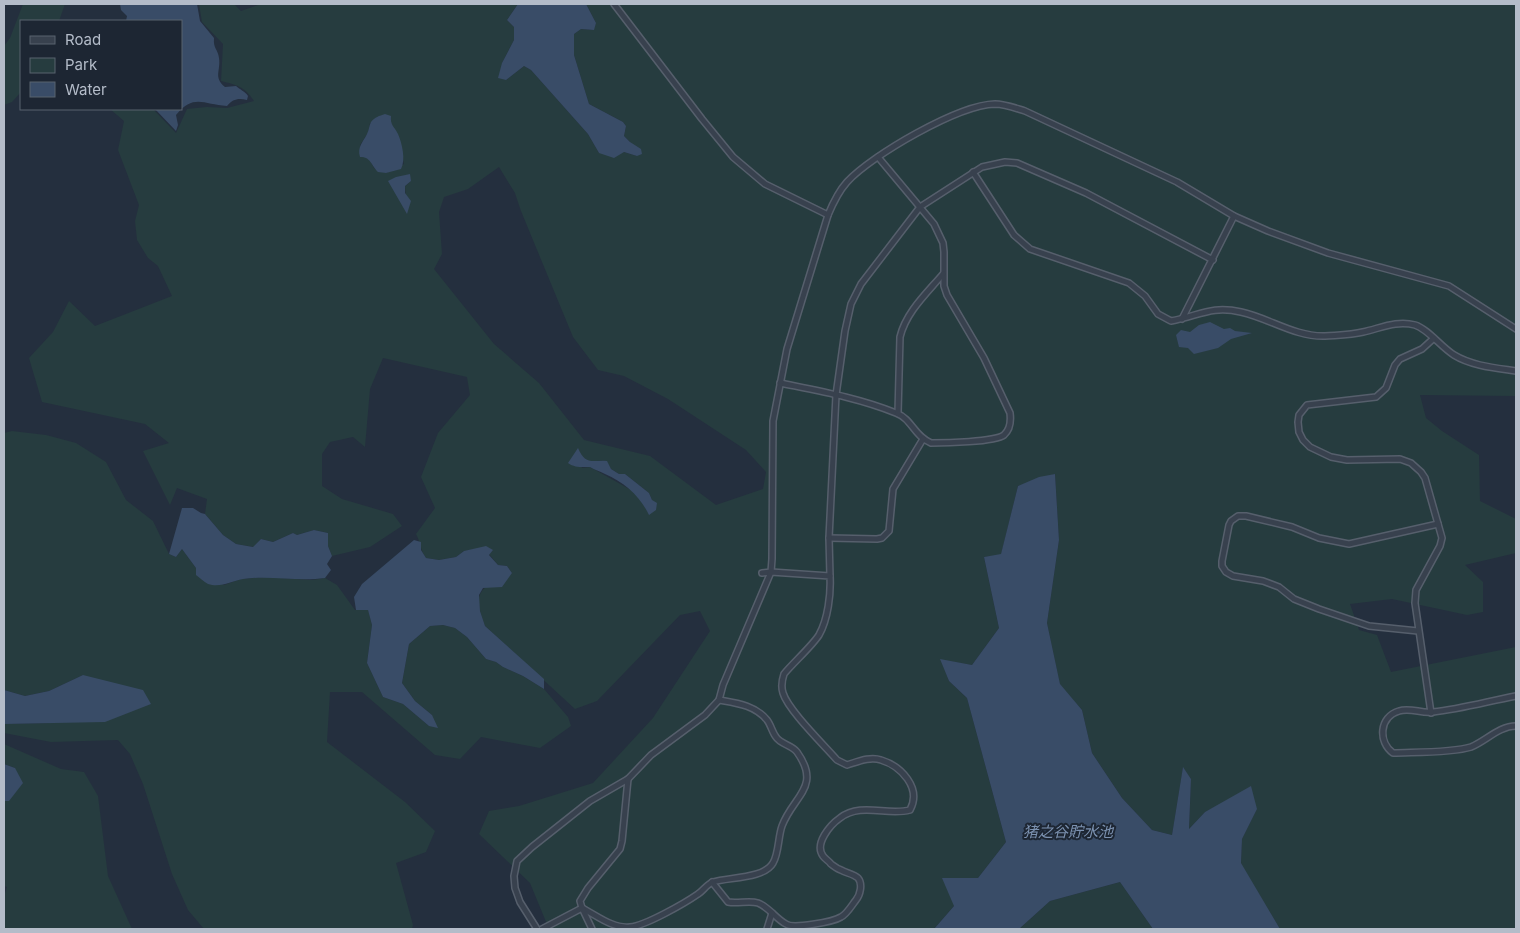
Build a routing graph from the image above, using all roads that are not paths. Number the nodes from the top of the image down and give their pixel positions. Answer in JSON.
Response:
{"nodes":[{"id":1,"x":614,"y":4,"type":"edge"},
{"id":2,"x":878,"y":157,"type":"junction"},
{"id":3,"x":973,"y":172,"type":"junction"},
{"id":4,"x":920,"y":207,"type":"junction"},
{"id":5,"x":828,"y":215,"type":"junction"},
{"id":6,"x":1234,"y":216,"type":"junction"},
{"id":7,"x":1213,"y":260,"type":"junction"},
{"id":8,"x":944,"y":274,"type":"junction"},
{"id":9,"x":1182,"y":319,"type":"junction"},
{"id":10,"x":1516,"y":330,"type":"edge"},
{"id":11,"x":1433,"y":339,"type":"junction"},
{"id":12,"x":1516,"y":372,"type":"edge"},
{"id":13,"x":780,"y":383,"type":"junction"},
{"id":14,"x":836,"y":395,"type":"junction"},
{"id":15,"x":898,"y":413,"type":"junction"},
{"id":16,"x":923,"y":440,"type":"junction"},
{"id":17,"x":1438,"y":524,"type":"junction"},
{"id":18,"x":829,"y":538,"type":"junction"},
{"id":19,"x":770,"y":572,"type":"junction"},
{"id":20,"x":762,"y":573,"type":"dead end"},
{"id":21,"x":830,"y":576,"type":"junction"},
{"id":22,"x":1418,"y":632,"type":"junction"},
{"id":23,"x":1516,"y":696,"type":"edge"},
{"id":24,"x":719,"y":700,"type":"junction"},
{"id":25,"x":1431,"y":713,"type":"junction"},
{"id":26,"x":1516,"y":726,"type":"edge"},
{"id":27,"x":628,"y":779,"type":"junction"},
{"id":28,"x":712,"y":882,"type":"junction"},
{"id":29,"x":582,"y":908,"type":"junction"},
{"id":30,"x":772,"y":913,"type":"junction"},
{"id":31,"x":537,"y":929,"type":"edge"},
{"id":32,"x":542,"y":929,"type":"edge"},
{"id":33,"x":592,"y":929,"type":"edge"},
{"id":34,"x":767,"y":929,"type":"edge"}],
"edges":[{"from":1,"to":5,"type":"street"},
{"from":2,"to":4,"type":"street"},
{"from":2,"to":5,"type":"street"},
{"from":2,"to":6,"type":"street"},
{"from":3,"to":4,"type":"street"},
{"from":3,"to":7,"type":"street"},
{"from":3,"to":9,"type":"street"},
{"from":4,"to":8,"type":"street"},
{"from":4,"to":14,"type":"street"},
{"from":5,"to":13,"type":"street"},
{"from":6,"to":7,"type":"street"},
{"from":6,"to":10,"type":"street"},
{"from":7,"to":9,"type":"street"},
{"from":8,"to":15,"type":"street"},
{"from":8,"to":16,"type":"street"},
{"from":9,"to":11,"type":"street"},
{"from":11,"to":12,"type":"street"},
{"from":11,"to":17,"type":"street"},
{"from":13,"to":14,"type":"street"},
{"from":13,"to":19,"type":"street"},
{"from":14,"to":15,"type":"street"},
{"from":14,"to":18,"type":"street"},
{"from":15,"to":16,"type":"street"},
{"from":16,"to":18,"type":"street"},
{"from":17,"to":22,"type":"street"},
{"from":17,"to":22,"type":"street"},
{"from":18,"to":21,"type":"street"},
{"from":19,"to":20,"type":"street"},
{"from":19,"to":21,"type":"street"},
{"from":19,"to":24,"type":"street"},
{"from":21,"to":30,"type":"street"},
{"from":22,"to":25,"type":"street"},
{"from":23,"to":25,"type":"street"},
{"from":24,"to":27,"type":"street"},
{"from":24,"to":28,"type":"street"},
{"from":25,"to":26,"type":"street"},
{"from":27,"to":29,"type":"street"},
{"from":27,"to":31,"type":"street"},
{"from":28,"to":29,"type":"street"},
{"from":28,"to":30,"type":"street"},
{"from":29,"to":32,"type":"street"},
{"from":29,"to":33,"type":"street"},
{"from":30,"to":34,"type":"street"}]}
